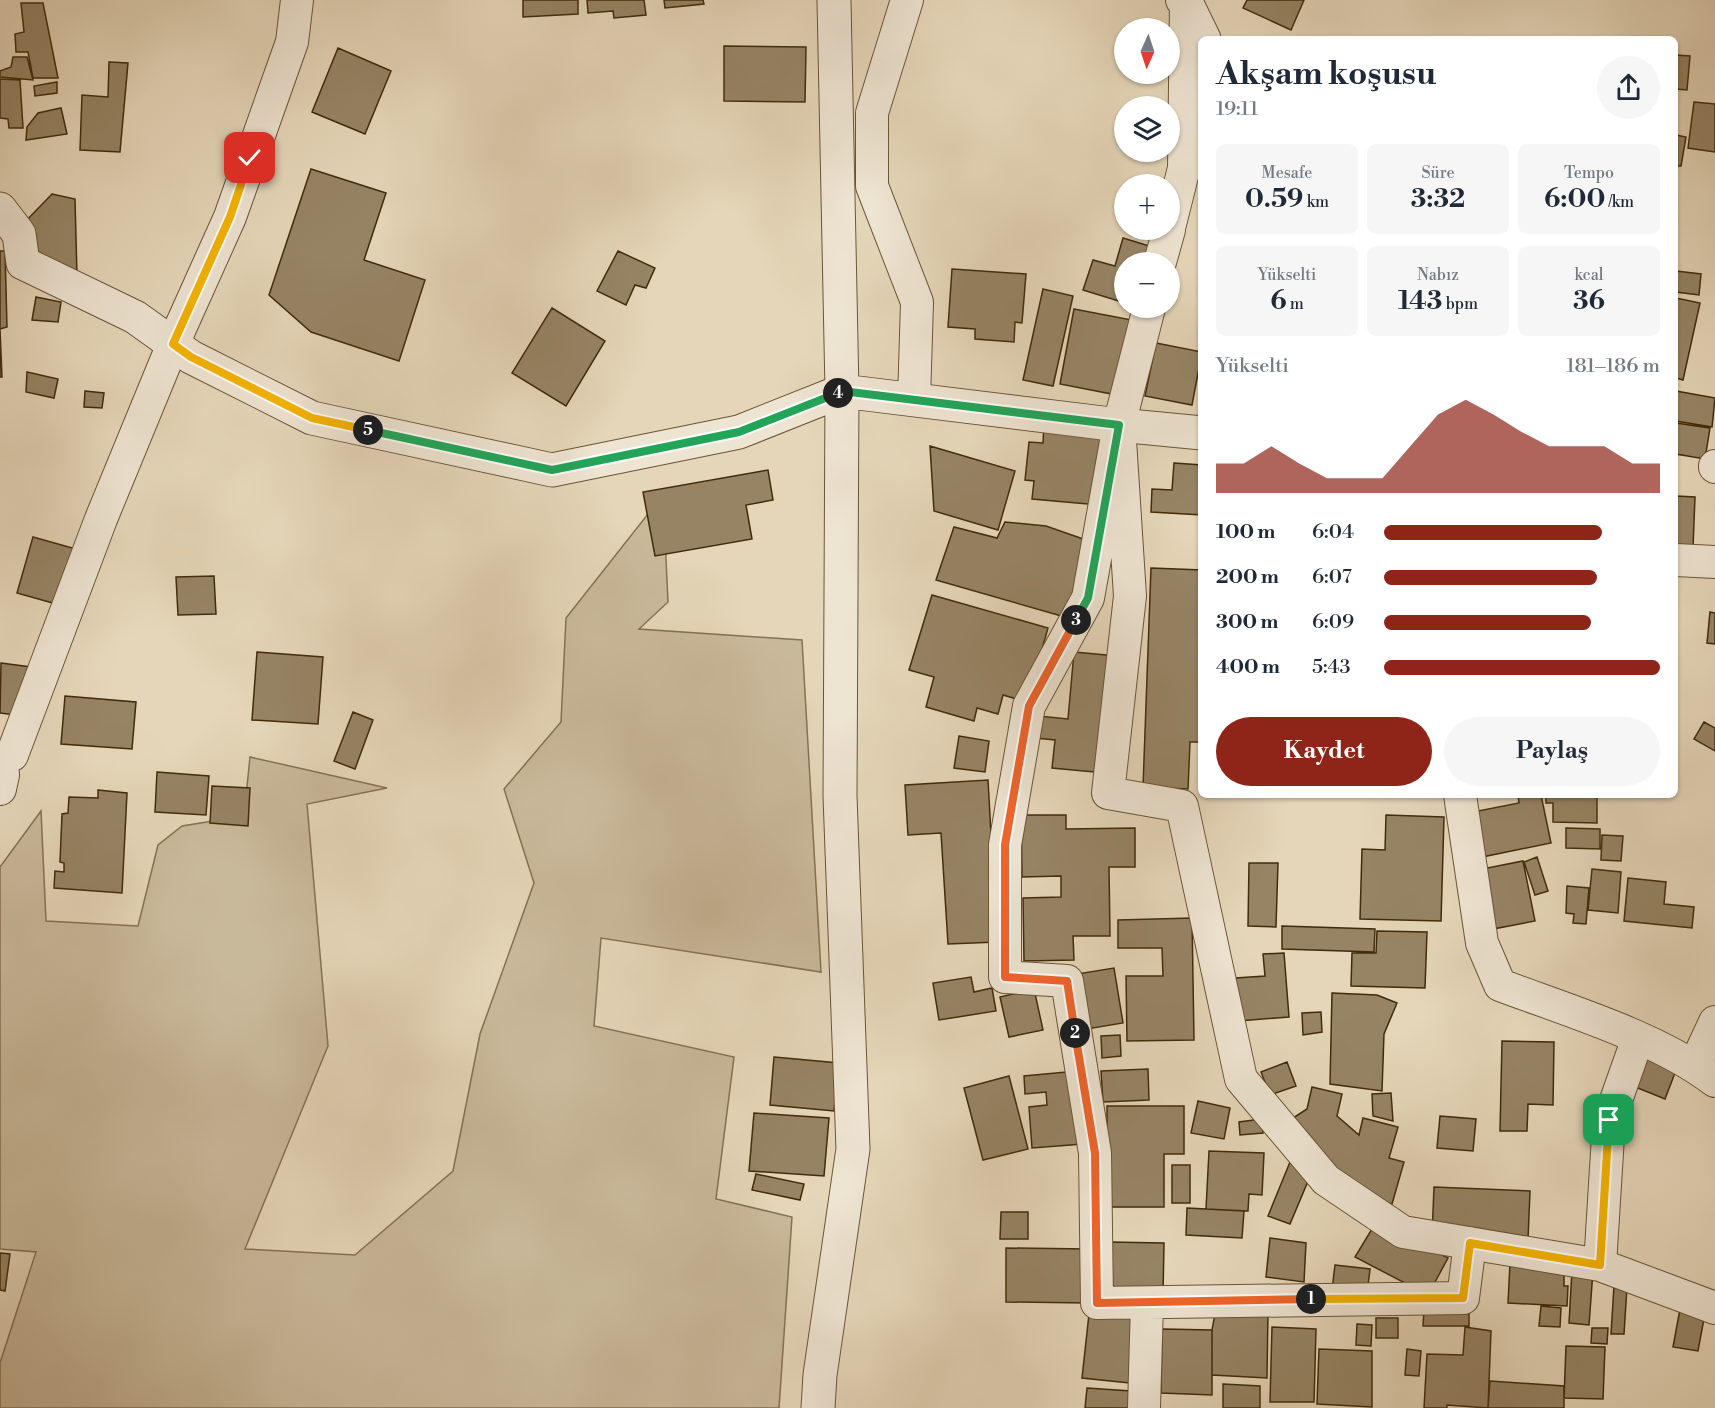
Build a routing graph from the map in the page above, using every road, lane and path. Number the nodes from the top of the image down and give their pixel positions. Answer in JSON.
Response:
{"nodes":[{"id":1,"x":297,"y":0,"type":"edge"},
{"id":2,"x":834,"y":0,"type":"edge"},
{"id":3,"x":907,"y":0,"type":"edge"},
{"id":4,"x":1185,"y":1,"type":"edge"},
{"id":5,"x":1202,"y":36,"type":"edge"},
{"id":6,"x":1180,"y":184,"type":"edge"},
{"id":7,"x":0,"y":209,"type":"edge"},
{"id":8,"x":1146,"y":318,"type":"edge"},
{"id":9,"x":173,"y":344,"type":"junction"},
{"id":10,"x":842,"y":391,"type":"junction"},
{"id":11,"x":914,"y":400,"type":"junction"},
{"id":12,"x":1119,"y":425,"type":"junction"},
{"id":13,"x":1198,"y":433,"type":"edge"},
{"id":14,"x":1678,"y":560,"type":"edge"},
{"id":15,"x":1715,"y":562,"type":"edge"},
{"id":16,"x":0,"y":769,"type":"edge"},
{"id":17,"x":1460,"y":798,"type":"edge"},
{"id":18,"x":1715,"y":1022,"type":"edge"},
{"id":19,"x":1638,"y":1038,"type":"junction"},
{"id":20,"x":1705,"y":1073,"type":"edge"},
{"id":21,"x":1470,"y":1243,"type":"junction"},
{"id":22,"x":1600,"y":1265,"type":"junction"},
{"id":23,"x":1147,"y":1303,"type":"junction"},
{"id":24,"x":1715,"y":1308,"type":"edge"},
{"id":25,"x":818,"y":1408,"type":"edge"},
{"id":26,"x":1144,"y":1408,"type":"edge"}],
"edges":[{"from":1,"to":9,"type":"street"},
{"from":2,"to":10,"type":"street"},
{"from":3,"to":11,"type":"street"},
{"from":4,"to":5,"type":"street"},
{"from":4,"to":6,"type":"street"},
{"from":7,"to":9,"type":"street"},
{"from":8,"to":12,"type":"street"},
{"from":9,"to":10,"type":"street"},
{"from":9,"to":16,"type":"street"},
{"from":10,"to":11,"type":"street"},
{"from":10,"to":25,"type":"street"},
{"from":11,"to":12,"type":"street"},
{"from":12,"to":13,"type":"street"},
{"from":12,"to":21,"type":"street"},
{"from":12,"to":23,"type":"street"},
{"from":14,"to":15,"type":"street"},
{"from":17,"to":19,"type":"street"},
{"from":18,"to":20,"type":"street"},
{"from":19,"to":20,"type":"street"},
{"from":19,"to":22,"type":"street"},
{"from":21,"to":22,"type":"street"},
{"from":21,"to":23,"type":"street"},
{"from":22,"to":24,"type":"street"},
{"from":23,"to":26,"type":"street"}]}
